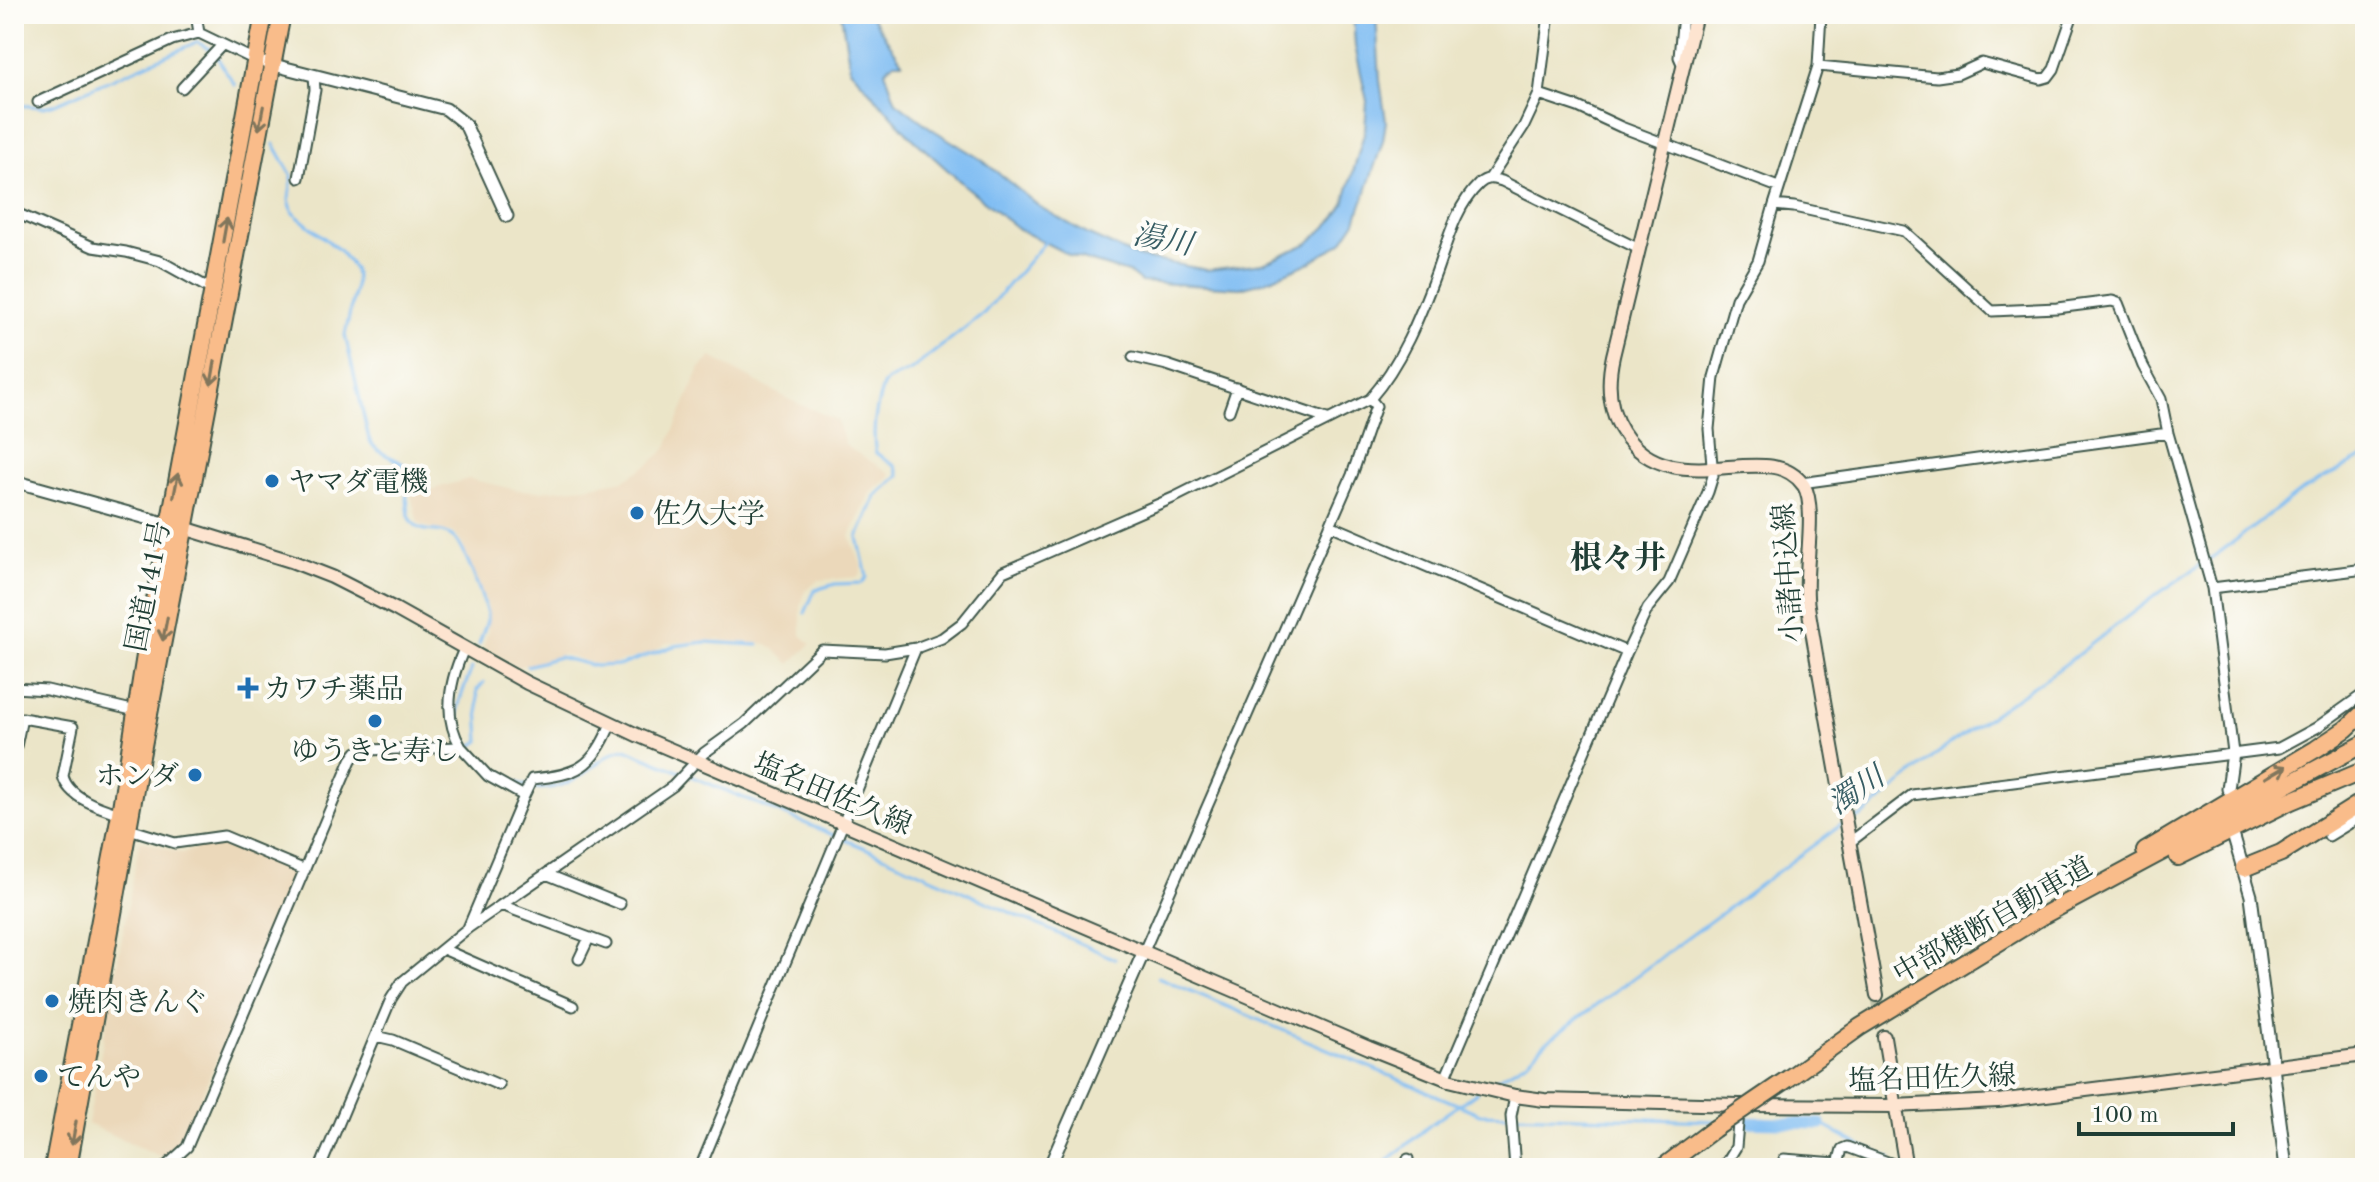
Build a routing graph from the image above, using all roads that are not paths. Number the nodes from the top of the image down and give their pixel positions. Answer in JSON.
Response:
{"nodes":[{"id":1,"x":196,"y":14,"type":"edge"},
{"id":2,"x":264,"y":14,"type":"edge"},
{"id":3,"x":282,"y":14,"type":"edge"},
{"id":4,"x":1549,"y":14,"type":"edge"},
{"id":5,"x":1683,"y":14,"type":"edge"},
{"id":6,"x":1696,"y":14,"type":"edge"},
{"id":7,"x":1821,"y":14,"type":"edge"},
{"id":8,"x":2073,"y":14,"type":"edge"},
{"id":9,"x":199,"y":33,"type":"junction"},
{"id":10,"x":217,"y":50,"type":"junction"},
{"id":11,"x":263,"y":62,"type":"junction"},
{"id":12,"x":1818,"y":66,"type":"junction"},
{"id":13,"x":1684,"y":70,"type":"junction"},
{"id":14,"x":314,"y":75,"type":"junction"},
{"id":15,"x":182,"y":88,"type":"dead end"},
{"id":16,"x":1539,"y":94,"type":"junction"},
{"id":17,"x":38,"y":102,"type":"dead end"},
{"id":18,"x":1665,"y":144,"type":"junction"},
{"id":19,"x":299,"y":178,"type":"dead end"},
{"id":20,"x":1490,"y":178,"type":"junction"},
{"id":21,"x":1778,"y":187,"type":"junction"},
{"id":22,"x":1774,"y":205,"type":"junction"},
{"id":23,"x":14,"y":212,"type":"edge"},
{"id":24,"x":507,"y":216,"type":"dead end"},
{"id":25,"x":1639,"y":249,"type":"junction"},
{"id":26,"x":214,"y":291,"type":"junction"},
{"id":27,"x":1133,"y":357,"type":"dead end"},
{"id":28,"x":1237,"y":388,"type":"junction"},
{"id":29,"x":1370,"y":399,"type":"junction"},
{"id":30,"x":1229,"y":411,"type":"dead end"},
{"id":31,"x":1327,"y":419,"type":"junction"},
{"id":32,"x":2168,"y":433,"type":"junction"},
{"id":33,"x":1713,"y":469,"type":"junction"},
{"id":34,"x":14,"y":481,"type":"edge"},
{"id":35,"x":1801,"y":483,"type":"junction"},
{"id":36,"x":1330,"y":525,"type":"junction"},
{"id":37,"x":177,"y":526,"type":"junction"},
{"id":38,"x":2365,"y":569,"type":"edge"},
{"id":39,"x":2212,"y":588,"type":"junction"},
{"id":40,"x":916,"y":648,"type":"junction"},
{"id":41,"x":464,"y":649,"type":"junction"},
{"id":42,"x":1627,"y":652,"type":"junction"},
{"id":43,"x":14,"y":688,"type":"edge"},
{"id":44,"x":2365,"y":693,"type":"edge"},
{"id":45,"x":136,"y":711,"type":"junction"},
{"id":46,"x":2365,"y":711,"type":"edge"},
{"id":47,"x":611,"y":723,"type":"junction"},
{"id":48,"x":2365,"y":743,"type":"edge"},
{"id":49,"x":461,"y":747,"type":"junction"},
{"id":50,"x":2233,"y":753,"type":"junction"},
{"id":51,"x":14,"y":756,"type":"edge"},
{"id":52,"x":689,"y":769,"type":"junction"},
{"id":53,"x":2365,"y":770,"type":"edge"},
{"id":54,"x":2233,"y":787,"type":"dead end"},
{"id":55,"x":527,"y":790,"type":"junction"},
{"id":56,"x":2365,"y":800,"type":"edge"},
{"id":57,"x":120,"y":814,"type":"junction"},
{"id":58,"x":2365,"y":814,"type":"edge"},
{"id":59,"x":129,"y":829,"type":"junction"},
{"id":60,"x":840,"y":834,"type":"junction"},
{"id":61,"x":2239,"y":835,"type":"dead end"},
{"id":62,"x":2329,"y":836,"type":"dead end"},
{"id":63,"x":1849,"y":837,"type":"junction"},
{"id":64,"x":2244,"y":868,"type":"junction"},
{"id":65,"x":305,"y":870,"type":"junction"},
{"id":66,"x":546,"y":874,"type":"junction"},
{"id":67,"x":609,"y":899,"type":"junction"},
{"id":68,"x":620,"y":904,"type":"dead end"},
{"id":69,"x":2068,"y":904,"type":"junction"},
{"id":70,"x":501,"y":905,"type":"junction"},
{"id":71,"x":604,"y":910,"type":"dead end"},
{"id":72,"x":2042,"y":916,"type":"junction"},
{"id":73,"x":468,"y":928,"type":"junction"},
{"id":74,"x":589,"y":938,"type":"junction"},
{"id":75,"x":606,"y":944,"type":"dead end"},
{"id":76,"x":443,"y":949,"type":"junction"},
{"id":77,"x":1144,"y":951,"type":"junction"},
{"id":78,"x":579,"y":959,"type":"dead end"},
{"id":79,"x":1877,"y":995,"type":"tunnel mouth"},
{"id":80,"x":573,"y":1006,"type":"dead end"},
{"id":81,"x":376,"y":1036,"type":"junction"},
{"id":82,"x":1884,"y":1037,"type":"tunnel mouth"},
{"id":83,"x":2365,"y":1055,"type":"edge"},
{"id":84,"x":2274,"y":1066,"type":"junction"},
{"id":85,"x":1445,"y":1079,"type":"junction"},
{"id":86,"x":499,"y":1085,"type":"dead end"},
{"id":87,"x":1515,"y":1096,"type":"junction"},
{"id":88,"x":1739,"y":1105,"type":"junction"},
{"id":89,"x":1894,"y":1106,"type":"junction"},
{"id":90,"x":1784,"y":1159,"type":"dead end"},
{"id":91,"x":14,"y":1164,"type":"edge"},
{"id":92,"x":1837,"y":1165,"type":"edge"},
{"id":93,"x":20,"y":1168,"type":"edge"},
{"id":94,"x":53,"y":1168,"type":"edge"},
{"id":95,"x":68,"y":1168,"type":"edge"},
{"id":96,"x":164,"y":1168,"type":"edge"},
{"id":97,"x":320,"y":1168,"type":"edge"},
{"id":98,"x":700,"y":1168,"type":"edge"},
{"id":99,"x":1049,"y":1168,"type":"edge"},
{"id":100,"x":1515,"y":1168,"type":"edge"},
{"id":101,"x":1662,"y":1168,"type":"edge"},
{"id":102,"x":1723,"y":1168,"type":"edge"},
{"id":103,"x":1905,"y":1168,"type":"edge"},
{"id":104,"x":2286,"y":1168,"type":"edge"}],
"edges":[{"from":1,"to":9,"type":"street"},
{"from":2,"to":11,"type":"highway","name":"国道141号"},
{"from":3,"to":11,"type":"highway","name":"国道141号"},
{"from":4,"to":16,"type":"street"},
{"from":5,"to":13,"type":"street"},
{"from":6,"to":13,"type":"main road","name":"小諸中込線"},
{"from":7,"to":12,"type":"street"},
{"from":8,"to":12,"type":"street"},
{"from":9,"to":10,"type":"street"},
{"from":9,"to":17,"type":"street"},
{"from":10,"to":11,"type":"street"},
{"from":10,"to":15,"type":"street"},
{"from":11,"to":14,"type":"street"},
{"from":26,"to":11,"type":"highway","name":"国道141号","one_way":true},
{"from":11,"to":37,"type":"highway","name":"国道141号","one_way":true},
{"from":12,"to":21,"type":"street"},
{"from":13,"to":18,"type":"main road","name":"小諸中込線"},
{"from":14,"to":19,"type":"street"},
{"from":14,"to":24,"type":"street"},
{"from":16,"to":18,"type":"street"},
{"from":16,"to":20,"type":"street"},
{"from":18,"to":21,"type":"street"},
{"from":18,"to":25,"type":"main road","name":"小諸中込線"},
{"from":20,"to":25,"type":"street"},
{"from":20,"to":29,"type":"street"},
{"from":21,"to":22,"type":"street"},
{"from":22,"to":32,"type":"street"},
{"from":22,"to":33,"type":"street"},
{"from":23,"to":26,"type":"street"},
{"from":25,"to":33,"type":"main road","name":"小諸中込線"},
{"from":37,"to":26,"type":"highway","name":"国道141号","one_way":true},
{"from":27,"to":28,"type":"street"},
{"from":28,"to":30,"type":"street"},
{"from":28,"to":31,"type":"street"},
{"from":29,"to":31,"type":"street"},
{"from":29,"to":36,"type":"street"},
{"from":31,"to":40,"type":"street"},
{"from":32,"to":35,"type":"street"},
{"from":32,"to":39,"type":"street"},
{"from":33,"to":35,"type":"main road","name":"小諸中込線"},
{"from":33,"to":42,"type":"street"},
{"from":34,"to":37,"type":"street"},
{"from":35,"to":63,"type":"main road","name":"小諸中込線"},
{"from":36,"to":42,"type":"street"},
{"from":36,"to":77,"type":"street"},
{"from":37,"to":41,"type":"main road","name":"塩名田佐久線"},
{"from":37,"to":45,"type":"highway","name":"国道141号"},
{"from":37,"to":59,"type":"highway","name":"国道141号","one_way":true},
{"from":38,"to":39,"type":"street"},
{"from":39,"to":50,"type":"street"},
{"from":40,"to":52,"type":"street"},
{"from":40,"to":60,"type":"street"},
{"from":41,"to":47,"type":"main road","name":"塩名田佐久線"},
{"from":41,"to":49,"type":"street"},
{"from":42,"to":85,"type":"street"},
{"from":43,"to":45,"type":"street"},
{"from":44,"to":50,"type":"street"},
{"from":45,"to":57,"type":"highway","name":"国道141号"},
{"from":72,"to":46,"type":"highway","one_way":true},
{"from":47,"to":52,"type":"main road","name":"塩名田佐久線"},
{"from":47,"to":55,"type":"street"},
{"from":48,"to":69,"type":"highway","name":"中部横断自動車道"},
{"from":49,"to":55,"type":"street"},
{"from":49,"to":65,"type":"street"},
{"from":50,"to":54,"type":"street"},
{"from":50,"to":63,"type":"street"},
{"from":51,"to":57,"type":"street"},
{"from":52,"to":60,"type":"main road","name":"塩名田佐久線"},
{"from":52,"to":66,"type":"street"},
{"from":53,"to":69,"type":"highway"},
{"from":55,"to":73,"type":"street"},
{"from":56,"to":64,"type":"highway"},
{"from":57,"to":94,"type":"highway","name":"国道141号"},
{"from":58,"to":62,"type":"street"},
{"from":59,"to":65,"type":"street"},
{"from":59,"to":95,"type":"highway","name":"国道141号","one_way":true},
{"from":60,"to":77,"type":"main road","name":"塩名田佐久線"},
{"from":60,"to":98,"type":"street"},
{"from":61,"to":64,"type":"street"},
{"from":63,"to":79,"type":"main road","name":"小諸中込線"},
{"from":64,"to":84,"type":"street"},
{"from":65,"to":96,"type":"street"},
{"from":66,"to":67,"type":"street"},
{"from":66,"to":70,"type":"street"},
{"from":67,"to":68,"type":"street"},
{"from":67,"to":71,"type":"street"},
{"from":69,"to":72,"type":"highway","name":"中部横断自動車道"},
{"from":70,"to":73,"type":"street"},
{"from":70,"to":74,"type":"street"},
{"from":72,"to":101,"type":"highway","name":"中部横断自動車道","bridge":true},
{"from":73,"to":76,"type":"street"},
{"from":74,"to":75,"type":"street"},
{"from":74,"to":78,"type":"street"},
{"from":76,"to":80,"type":"street"},
{"from":76,"to":81,"type":"street"},
{"from":77,"to":85,"type":"main road","name":"塩名田佐久線"},
{"from":77,"to":99,"type":"street"},
{"from":81,"to":86,"type":"street"},
{"from":81,"to":97,"type":"street"},
{"from":82,"to":89,"type":"main road"},
{"from":83,"to":84,"type":"main road","name":"塩名田佐久線"},
{"from":84,"to":89,"type":"main road","name":"塩名田佐久線"},
{"from":84,"to":104,"type":"street"},
{"from":85,"to":87,"type":"main road","name":"塩名田佐久線"},
{"from":87,"to":88,"type":"main road","name":"塩名田佐久線"},
{"from":87,"to":100,"type":"street"},
{"from":88,"to":89,"type":"main road","name":"塩名田佐久線"},
{"from":88,"to":102,"type":"street"},
{"from":89,"to":103,"type":"main road"},
{"from":90,"to":92,"type":"street"},
{"from":91,"to":93,"type":"main road"},
{"from":92,"to":103,"type":"street"}]}
